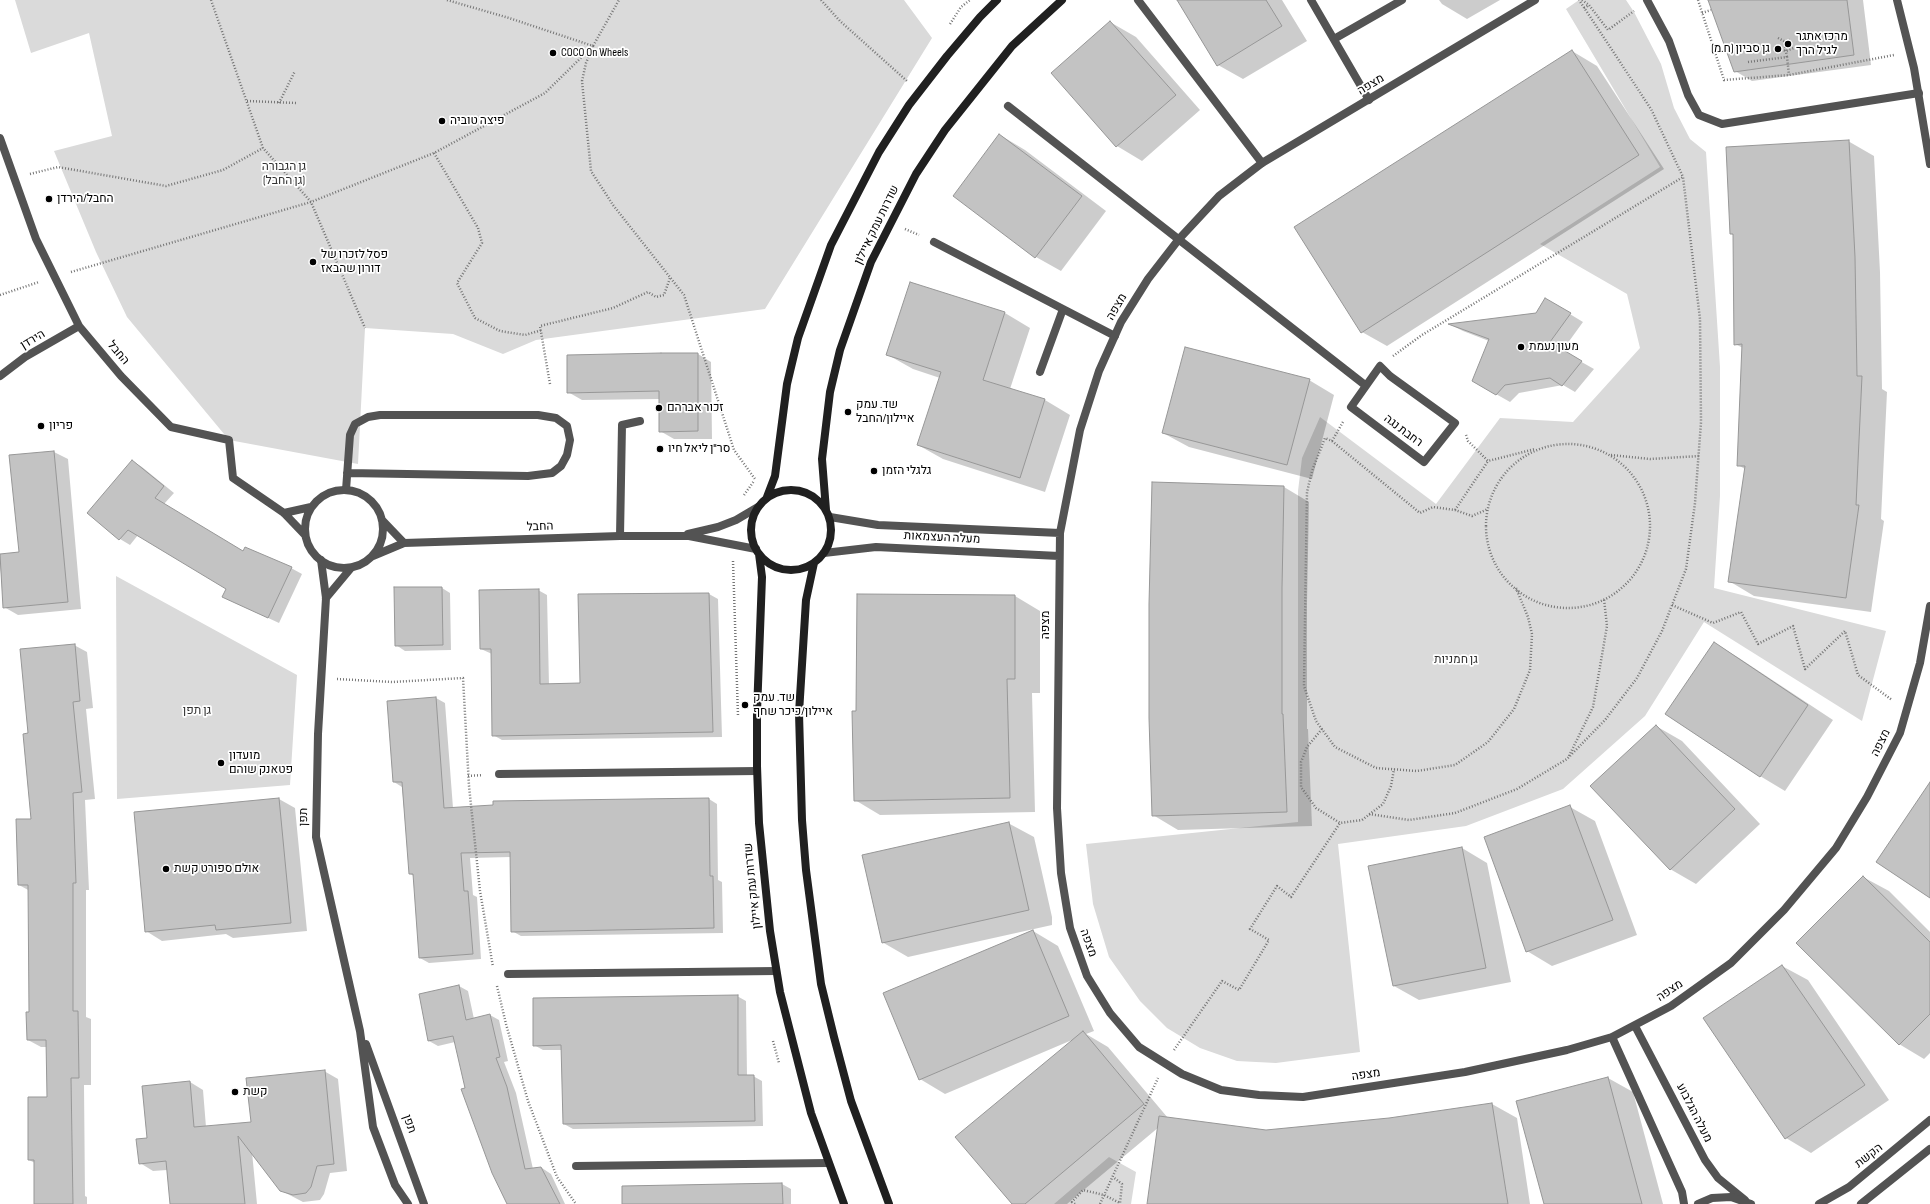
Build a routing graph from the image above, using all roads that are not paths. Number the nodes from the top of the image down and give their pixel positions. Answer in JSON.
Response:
{"nodes":[{"id":1,"x":997,"y":0,"type":"edge"},
{"id":2,"x":1062,"y":0,"type":"edge"},
{"id":3,"x":1138,"y":0,"type":"edge"},
{"id":4,"x":1311,"y":0,"type":"edge"},
{"id":5,"x":1402,"y":0,"type":"edge"},
{"id":6,"x":1535,"y":0,"type":"edge"},
{"id":7,"x":1897,"y":0,"type":"edge"},
{"id":8,"x":1647,"y":1,"type":"edge"},
{"id":9,"x":1334,"y":39,"type":"junction"},
{"id":10,"x":1918,"y":93,"type":"junction"},
{"id":11,"x":1369,"y":100,"type":"junction"},
{"id":12,"x":1008,"y":106,"type":"dead end"},
{"id":13,"x":0,"y":138,"type":"edge"},
{"id":14,"x":1262,"y":163,"type":"junction"},
{"id":15,"x":1930,"y":164,"type":"edge"},
{"id":16,"x":1179,"y":239,"type":"junction"},
{"id":17,"x":934,"y":242,"type":"road end"},
{"id":18,"x":1063,"y":309,"type":"junction"},
{"id":19,"x":79,"y":326,"type":"junction"},
{"id":20,"x":1115,"y":336,"type":"junction"},
{"id":21,"x":1040,"y":372,"type":"dead end"},
{"id":22,"x":0,"y":376,"type":"edge"},
{"id":23,"x":1365,"y":385,"type":"junction"},
{"id":24,"x":640,"y":421,"type":"dead end"},
{"id":25,"x":347,"y":473,"type":"junction"},
{"id":26,"x":346,"y":490,"type":"junction"},
{"id":27,"x":768,"y":498,"type":"junction"},
{"id":28,"x":311,"y":507,"type":"junction"},
{"id":29,"x":758,"y":507,"type":"junction"},
{"id":30,"x":284,"y":513,"type":"junction"},
{"id":31,"x":828,"y":514,"type":"junction"},
{"id":32,"x":382,"y":520,"type":"junction"},
{"id":33,"x":1060,"y":534,"type":"junction"},
{"id":34,"x":305,"y":535,"type":"junction"},
{"id":35,"x":620,"y":536,"type":"junction"},
{"id":36,"x":676,"y":536,"type":"junction"},
{"id":37,"x":404,"y":543,"type":"junction"},
{"id":38,"x":758,"y":552,"type":"junction"},
{"id":39,"x":824,"y":553,"type":"junction"},
{"id":40,"x":373,"y":556,"type":"junction"},
{"id":41,"x":1059,"y":556,"type":"junction"},
{"id":42,"x":320,"y":560,"type":"junction"},
{"id":43,"x":814,"y":563,"type":"junction"},
{"id":44,"x":351,"y":568,"type":"junction"},
{"id":45,"x":326,"y":598,"type":"junction"},
{"id":46,"x":1930,"y":606,"type":"edge"},
{"id":47,"x":757,"y":771,"type":"junction"},
{"id":48,"x":499,"y":774,"type":"dead end"},
{"id":49,"x":776,"y":971,"type":"junction"},
{"id":50,"x":508,"y":974,"type":"dead end"},
{"id":51,"x":1635,"y":1026,"type":"junction"},
{"id":52,"x":360,"y":1031,"type":"junction"},
{"id":53,"x":1612,"y":1037,"type":"junction"},
{"id":54,"x":1930,"y":1120,"type":"edge"},
{"id":55,"x":1930,"y":1149,"type":"edge"},
{"id":56,"x":828,"y":1163,"type":"junction"},
{"id":57,"x":576,"y":1166,"type":"dead end"},
{"id":58,"x":1748,"y":1202,"type":"edge"},
{"id":59,"x":408,"y":1204,"type":"edge"},
{"id":60,"x":424,"y":1204,"type":"edge"},
{"id":61,"x":844,"y":1204,"type":"edge"},
{"id":62,"x":889,"y":1204,"type":"edge"},
{"id":63,"x":1684,"y":1204,"type":"edge"},
{"id":64,"x":1698,"y":1204,"type":"edge"},
{"id":65,"x":1819,"y":1204,"type":"edge"},
{"id":66,"x":1860,"y":1204,"type":"edge"}],
"edges":[{"from":1,"to":27,"type":"main road"},
{"from":2,"to":31,"type":"main road","name":"שדרות עמק איילון"},
{"from":3,"to":14,"type":"street"},
{"from":4,"to":9,"type":"street"},
{"from":5,"to":9,"type":"street"},
{"from":6,"to":11,"type":"street","name":"מצפה"},
{"from":7,"to":10,"type":"street"},
{"from":8,"to":10,"type":"street"},
{"from":9,"to":11,"type":"street"},
{"from":10,"to":15,"type":"street"},
{"from":11,"to":14,"type":"street","name":"מצפה"},
{"from":12,"to":16,"type":"street"},
{"from":13,"to":19,"type":"street","name":"החבל"},
{"from":14,"to":16,"type":"street","name":"מצפה"},
{"from":16,"to":20,"type":"street","name":"מצפה"},
{"from":16,"to":23,"type":"street"},
{"from":17,"to":18,"type":"street"},
{"from":18,"to":20,"type":"street"},
{"from":18,"to":21,"type":"street"},
{"from":19,"to":22,"type":"street","name":"הירדן"},
{"from":19,"to":30,"type":"street","name":"החבל"},
{"from":20,"to":33,"type":"street","name":"מצפה"},
{"from":23,"to":23,"type":"street","name":"רחבת נגה"},
{"from":24,"to":35,"type":"street"},
{"from":25,"to":25,"type":"street"},
{"from":25,"to":26,"type":"street"},
{"from":26,"to":28,"type":"street"},
{"from":26,"to":32,"type":"street"},
{"from":27,"to":29,"type":"main road"},
{"from":27,"to":31,"type":"main road"},
{"from":28,"to":30,"type":"street"},
{"from":28,"to":34,"type":"street"},
{"from":29,"to":36,"type":"street","name":"החבל"},
{"from":29,"to":38,"type":"main road"},
{"from":30,"to":34,"type":"street","name":"החבל"},
{"from":31,"to":33,"type":"street","name":"מעלה העצמאות"},
{"from":31,"to":39,"type":"main road"},
{"from":32,"to":37,"type":"street"},
{"from":32,"to":40,"type":"street"},
{"from":33,"to":41,"type":"street","name":"מצפה"},
{"from":34,"to":42,"type":"street"},
{"from":35,"to":36,"type":"street","name":"החבל"},
{"from":35,"to":37,"type":"street","name":"החבל"},
{"from":36,"to":38,"type":"street","name":"החבל"},
{"from":37,"to":40,"type":"street","name":"החבל"},
{"from":38,"to":43,"type":"main road"},
{"from":38,"to":47,"type":"main road","name":"שדרות עמק איילון"},
{"from":39,"to":41,"type":"street","name":"מעלה העצמאות"},
{"from":39,"to":43,"type":"main road"},
{"from":40,"to":44,"type":"street"},
{"from":41,"to":53,"type":"street","name":"מצפה"},
{"from":42,"to":44,"type":"street"},
{"from":42,"to":45,"type":"street","name":"תפן"},
{"from":43,"to":62,"type":"main road"},
{"from":44,"to":45,"type":"street"},
{"from":45,"to":52,"type":"street","name":"תפן"},
{"from":46,"to":51,"type":"street","name":"מצפה"},
{"from":47,"to":48,"type":"street"},
{"from":47,"to":49,"type":"main road","name":"שדרות עמק איילון"},
{"from":49,"to":50,"type":"street"},
{"from":49,"to":56,"type":"main road","name":"שדרות עמק איילון"},
{"from":51,"to":53,"type":"street","name":"מצפה"},
{"from":51,"to":58,"type":"street","name":"מעלה הגלבוע"},
{"from":52,"to":59,"type":"street","name":"תפן"},
{"from":52,"to":60,"type":"street","name":"תפן"},
{"from":53,"to":63,"type":"street"},
{"from":54,"to":65,"type":"street","name":"הקשת"},
{"from":55,"to":66,"type":"street"},
{"from":56,"to":57,"type":"street"},
{"from":56,"to":61,"type":"main road","name":"שדרות עמק איילון"},
{"from":58,"to":64,"type":"street"}]}
